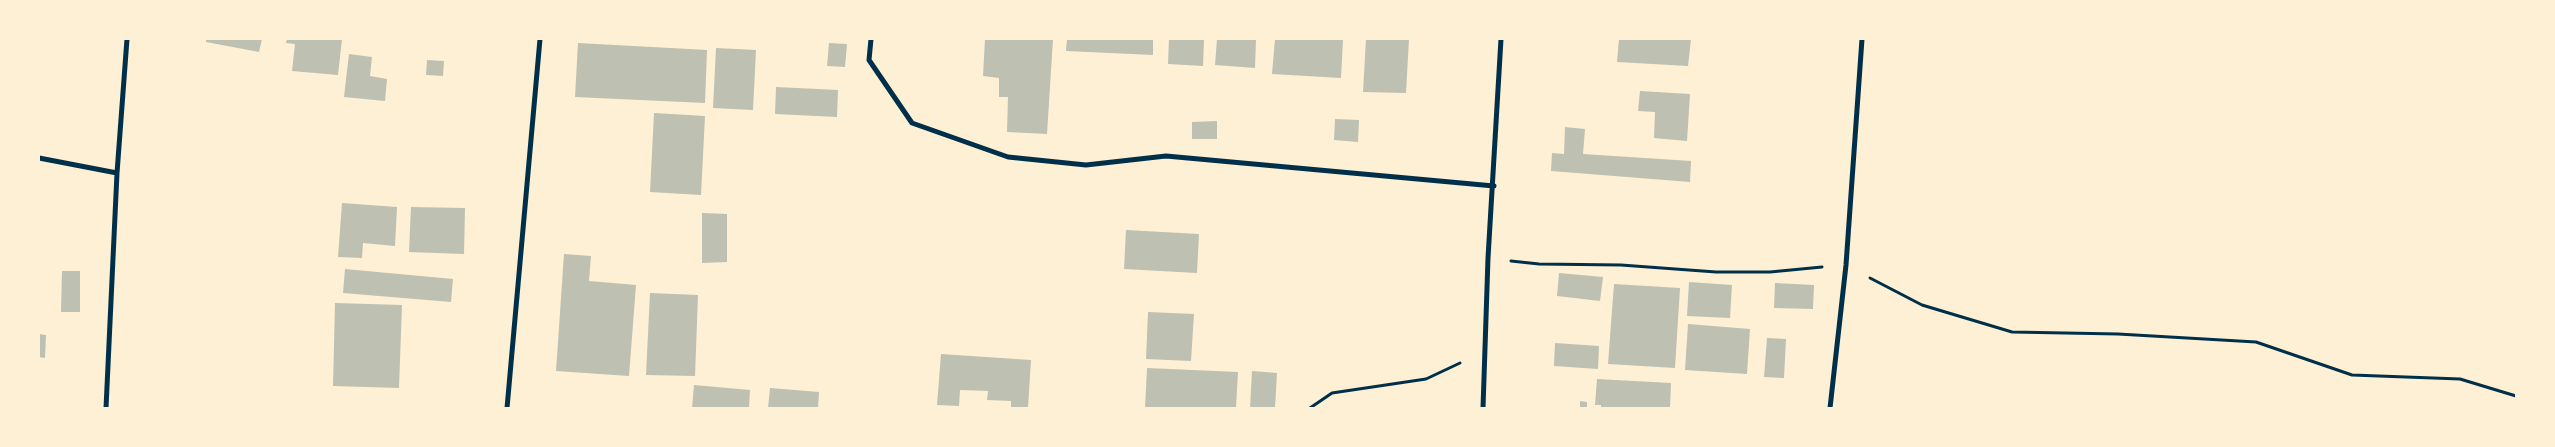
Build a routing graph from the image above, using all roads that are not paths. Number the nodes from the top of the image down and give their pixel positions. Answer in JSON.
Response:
{"nodes":[{"id":1,"x":127,"y":39,"type":"edge"},
{"id":2,"x":540,"y":39,"type":"edge"},
{"id":3,"x":871,"y":39,"type":"edge"},
{"id":4,"x":1501,"y":39,"type":"edge"},
{"id":5,"x":1862,"y":39,"type":"edge"},
{"id":6,"x":39,"y":158,"type":"edge"},
{"id":7,"x":118,"y":173,"type":"junction"},
{"id":8,"x":1494,"y":186,"type":"junction"},
{"id":9,"x":106,"y":408,"type":"edge"},
{"id":10,"x":507,"y":408,"type":"edge"},
{"id":11,"x":1483,"y":408,"type":"edge"},
{"id":12,"x":1830,"y":408,"type":"edge"}],
"edges":[{"from":1,"to":7,"type":"street"},
{"from":2,"to":10,"type":"street"},
{"from":3,"to":8,"type":"street"},
{"from":4,"to":8,"type":"street"},
{"from":5,"to":12,"type":"street"},
{"from":6,"to":7,"type":"street"},
{"from":7,"to":9,"type":"street"},
{"from":8,"to":11,"type":"street"}]}
